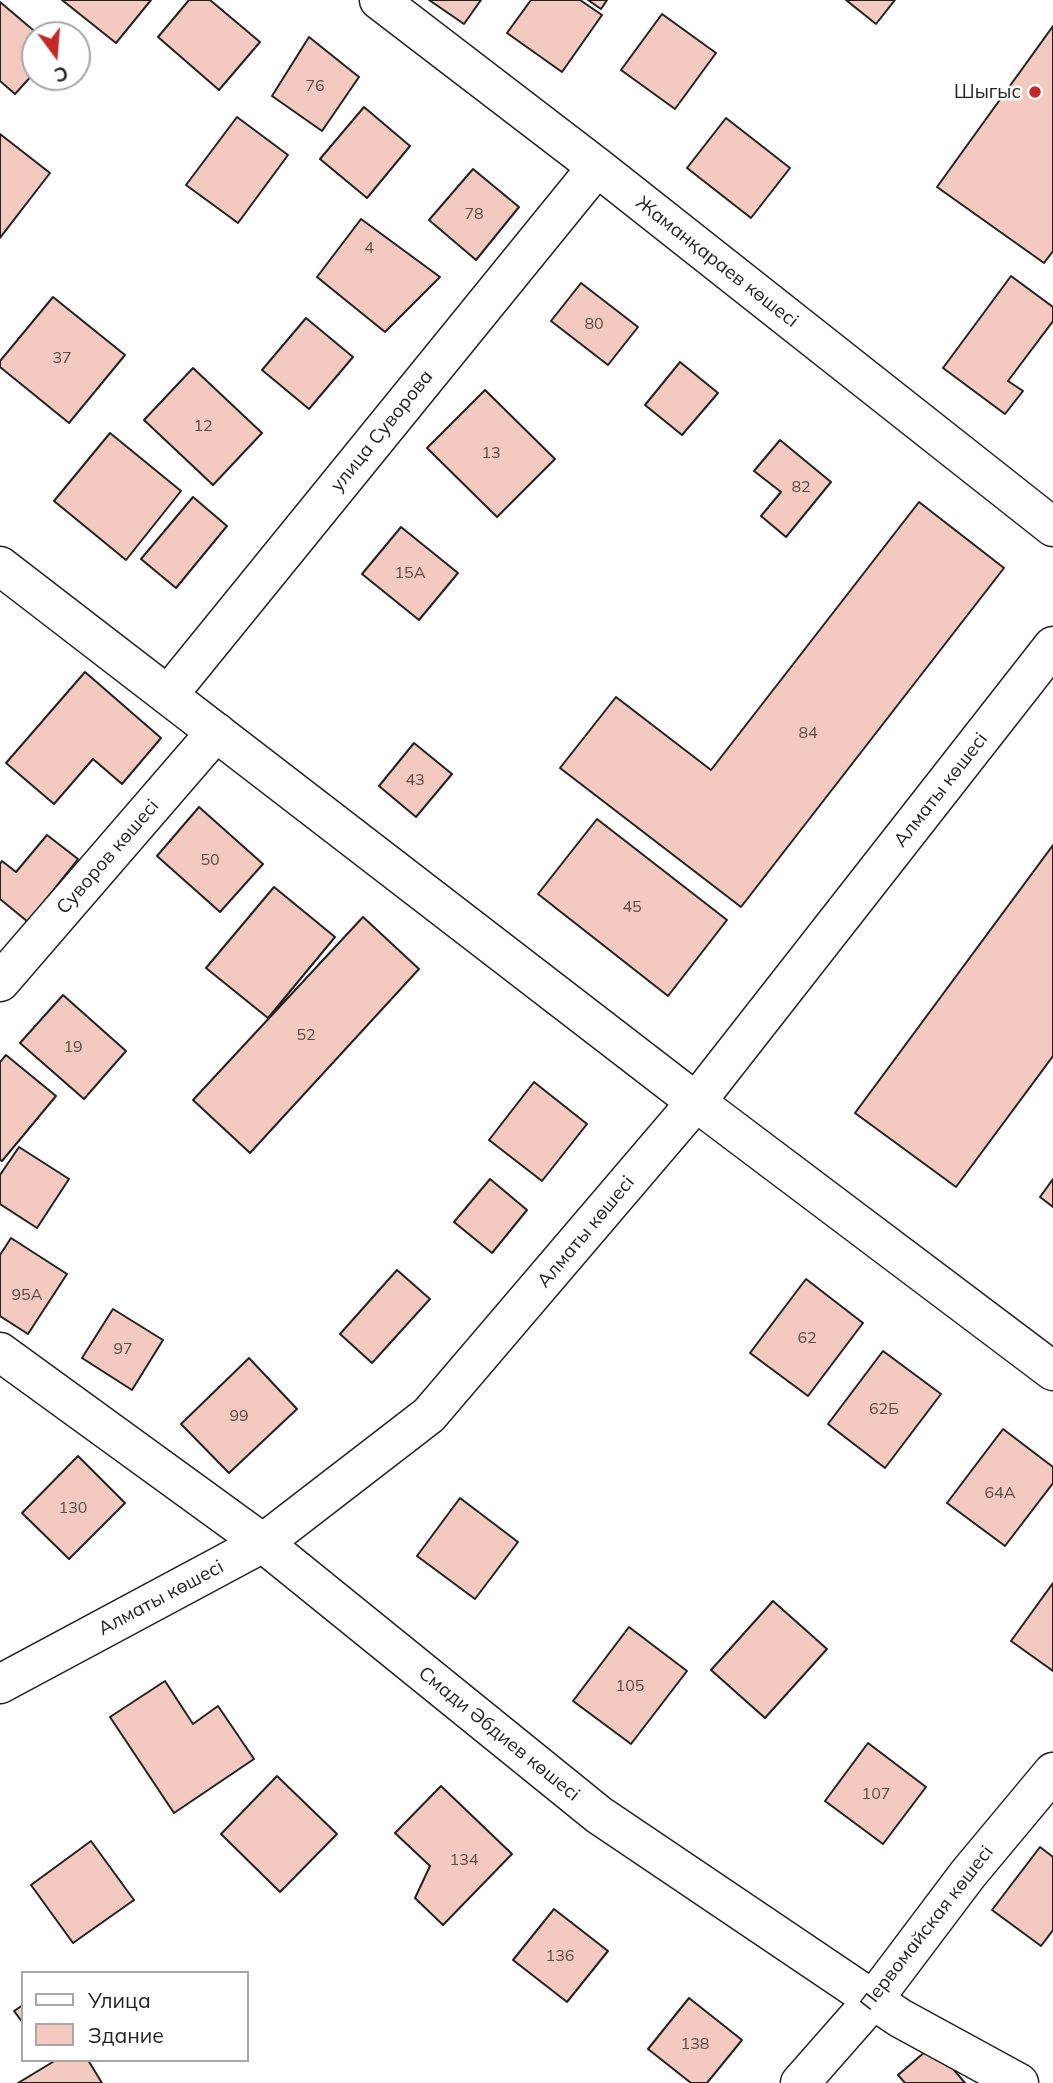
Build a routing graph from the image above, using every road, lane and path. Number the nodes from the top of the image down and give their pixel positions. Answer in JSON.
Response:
{"nodes":[{"id":1,"x":379,"y":0,"type":"edge"},
{"id":2,"x":597,"y":167,"type":"junction"},
{"id":3,"x":1053,"y":527,"type":"edge"},
{"id":4,"x":0,"y":566,"type":"edge"},
{"id":5,"x":1053,"y":646,"type":"edge"},
{"id":6,"x":168,"y":695,"type":"junction"},
{"id":7,"x":216,"y":732,"type":"junction"},
{"id":8,"x":0,"y":982,"type":"edge"},
{"id":9,"x":696,"y":1102,"type":"junction"},
{"id":10,"x":0,"y":1352,"type":"edge"},
{"id":11,"x":1053,"y":1371,"type":"edge"},
{"id":12,"x":264,"y":1543,"type":"junction"},
{"id":13,"x":0,"y":1684,"type":"edge"},
{"id":14,"x":1053,"y":1772,"type":"edge"},
{"id":15,"x":873,"y":2000,"type":"junction"},
{"id":16,"x":800,"y":2083,"type":"edge"},
{"id":17,"x":1019,"y":2083,"type":"edge"}],
"edges":[{"from":1,"to":2,"type":"street","name":"Жаманқараев көшесі"},
{"from":2,"to":3,"type":"street","name":"Жаманқараев көшесі"},
{"from":2,"to":6,"type":"street","name":"улица Суворова"},
{"from":4,"to":6,"type":"street"},
{"from":5,"to":9,"type":"street","name":"Алматы көшесі"},
{"from":6,"to":7,"type":"street"},
{"from":7,"to":8,"type":"street","name":"Суворов көшесі"},
{"from":7,"to":9,"type":"street"},
{"from":9,"to":11,"type":"street"},
{"from":9,"to":12,"type":"street","name":"Алматы көшесі"},
{"from":10,"to":12,"type":"street","name":"Смади Әбдиев көшесі"},
{"from":12,"to":13,"type":"street","name":"Алматы көшесі"},
{"from":12,"to":15,"type":"street","name":"Смади Әбдиев көшесі"},
{"from":14,"to":15,"type":"street","name":"Первомайская көшесі"},
{"from":15,"to":16,"type":"street","name":"Первомайская көшесі"},
{"from":15,"to":17,"type":"street","name":"Смади Әбдиев көшесі"}]}
